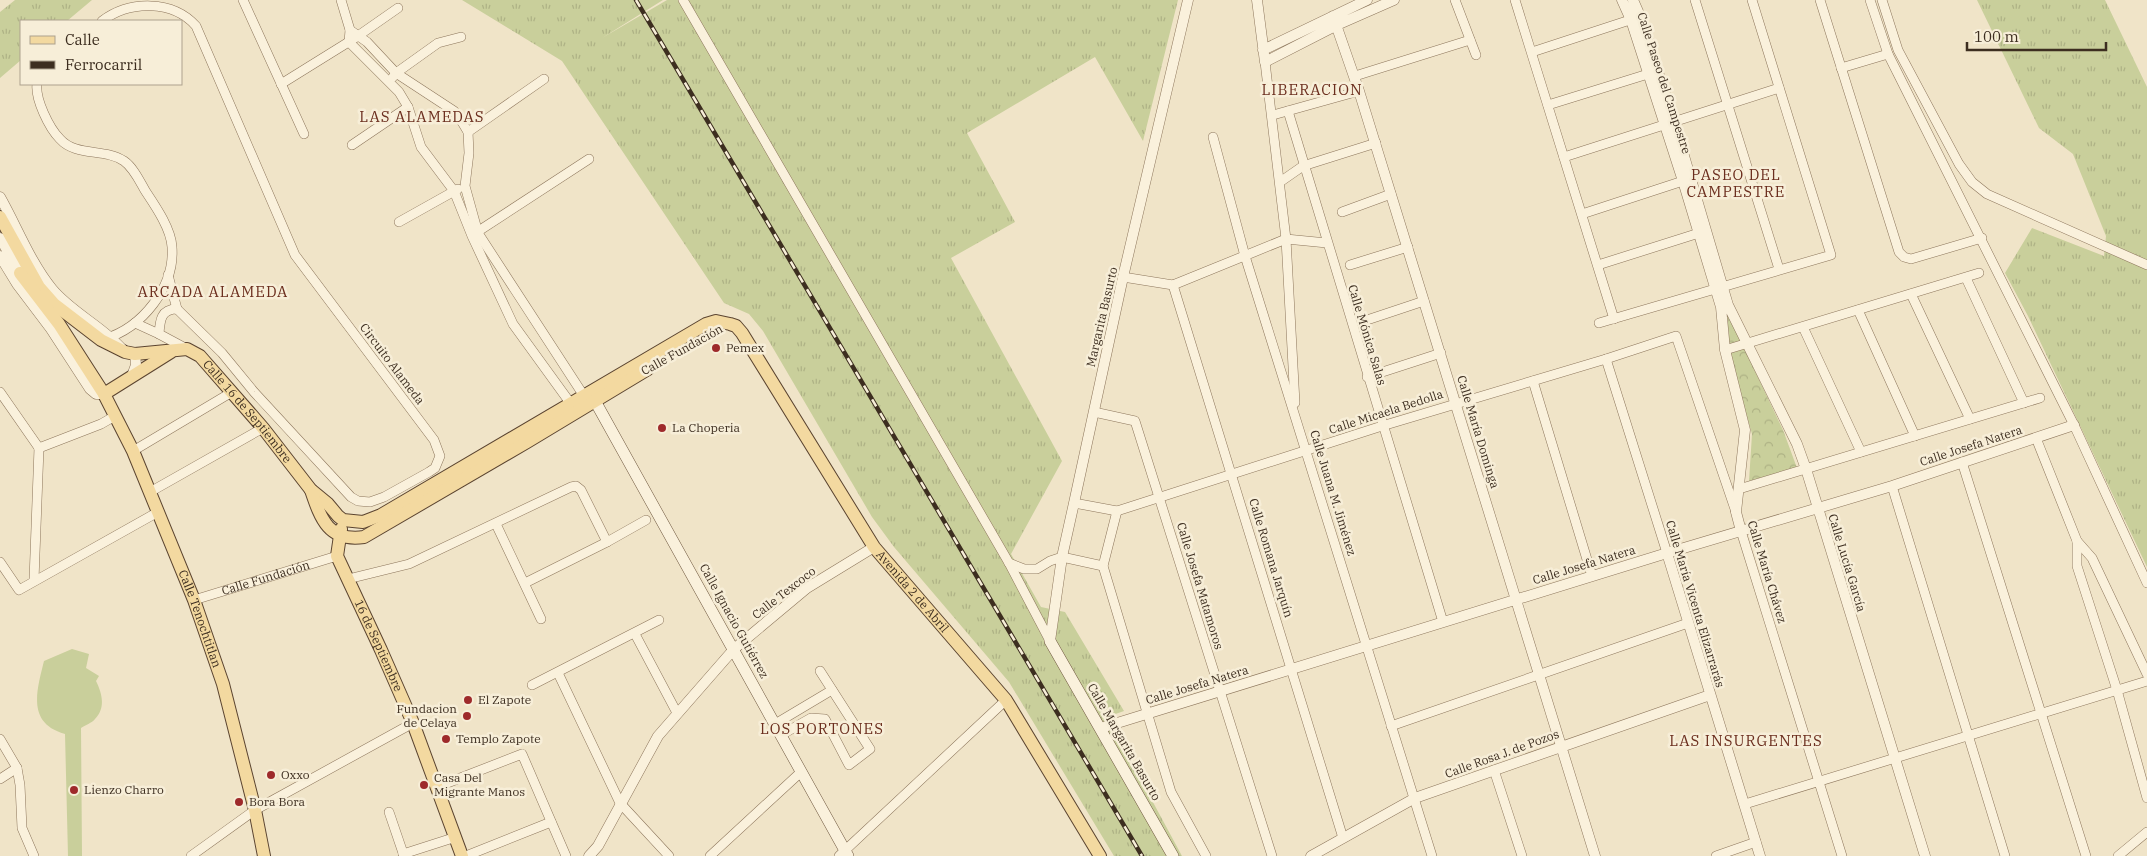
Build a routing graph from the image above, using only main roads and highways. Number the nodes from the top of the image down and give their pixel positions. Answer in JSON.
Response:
{"nodes":[{"id":1,"x":1,"y":208,"type":"edge"},
{"id":2,"x":21,"y":275,"type":"junction"},
{"id":3,"x":730,"y":324,"type":"junction"},
{"id":4,"x":173,"y":351,"type":"junction"},
{"id":5,"x":104,"y":394,"type":"junction"},
{"id":6,"x":582,"y":401,"type":"junction"},
{"id":7,"x":311,"y":490,"type":"junction"},
{"id":8,"x":343,"y":520,"type":"junction"},
{"id":9,"x":340,"y":536,"type":"junction"},
{"id":10,"x":1050,"y":641,"type":"road end"},
{"id":11,"x":844,"y":854,"type":"edge"},
{"id":12,"x":264,"y":856,"type":"edge"},
{"id":13,"x":464,"y":856,"type":"edge"},
{"id":14,"x":1100,"y":856,"type":"edge"},
{"id":15,"x":1173,"y":856,"type":"edge"}],
"edges":[{"from":1,"to":2,"type":"main road","name":"Calle Tenochtitlan"},
{"from":2,"to":4,"type":"main road"},
{"from":2,"to":5,"type":"main road","name":"Calle Tenochtitlan"},
{"from":3,"to":6,"type":"main road","name":"Calle Fundación"},
{"from":3,"to":6,"type":"main road","name":"Calle Fundación"},
{"from":3,"to":14,"type":"main road","name":"Avenida 2 de Abril"},
{"from":4,"to":5,"type":"main road"},
{"from":4,"to":7,"type":"main road","name":"Calle 16 de Septiembre"},
{"from":5,"to":12,"type":"main road","name":"Calle Tenochtitlan"},
{"from":6,"to":8,"type":"main road","name":"Calle Fundación"},
{"from":6,"to":9,"type":"main road","name":"Calle Fundación"},
{"from":6,"to":11,"type":"main road","name":"Calle Ignacio Gutiérrez"},
{"from":7,"to":8,"type":"main road"},
{"from":7,"to":9,"type":"main road"},
{"from":8,"to":9,"type":"main road"},
{"from":9,"to":13,"type":"main road","name":"16 de Septiembre"},
{"from":10,"to":15,"type":"main road","name":"Calle Margarita Basurto"}]}
